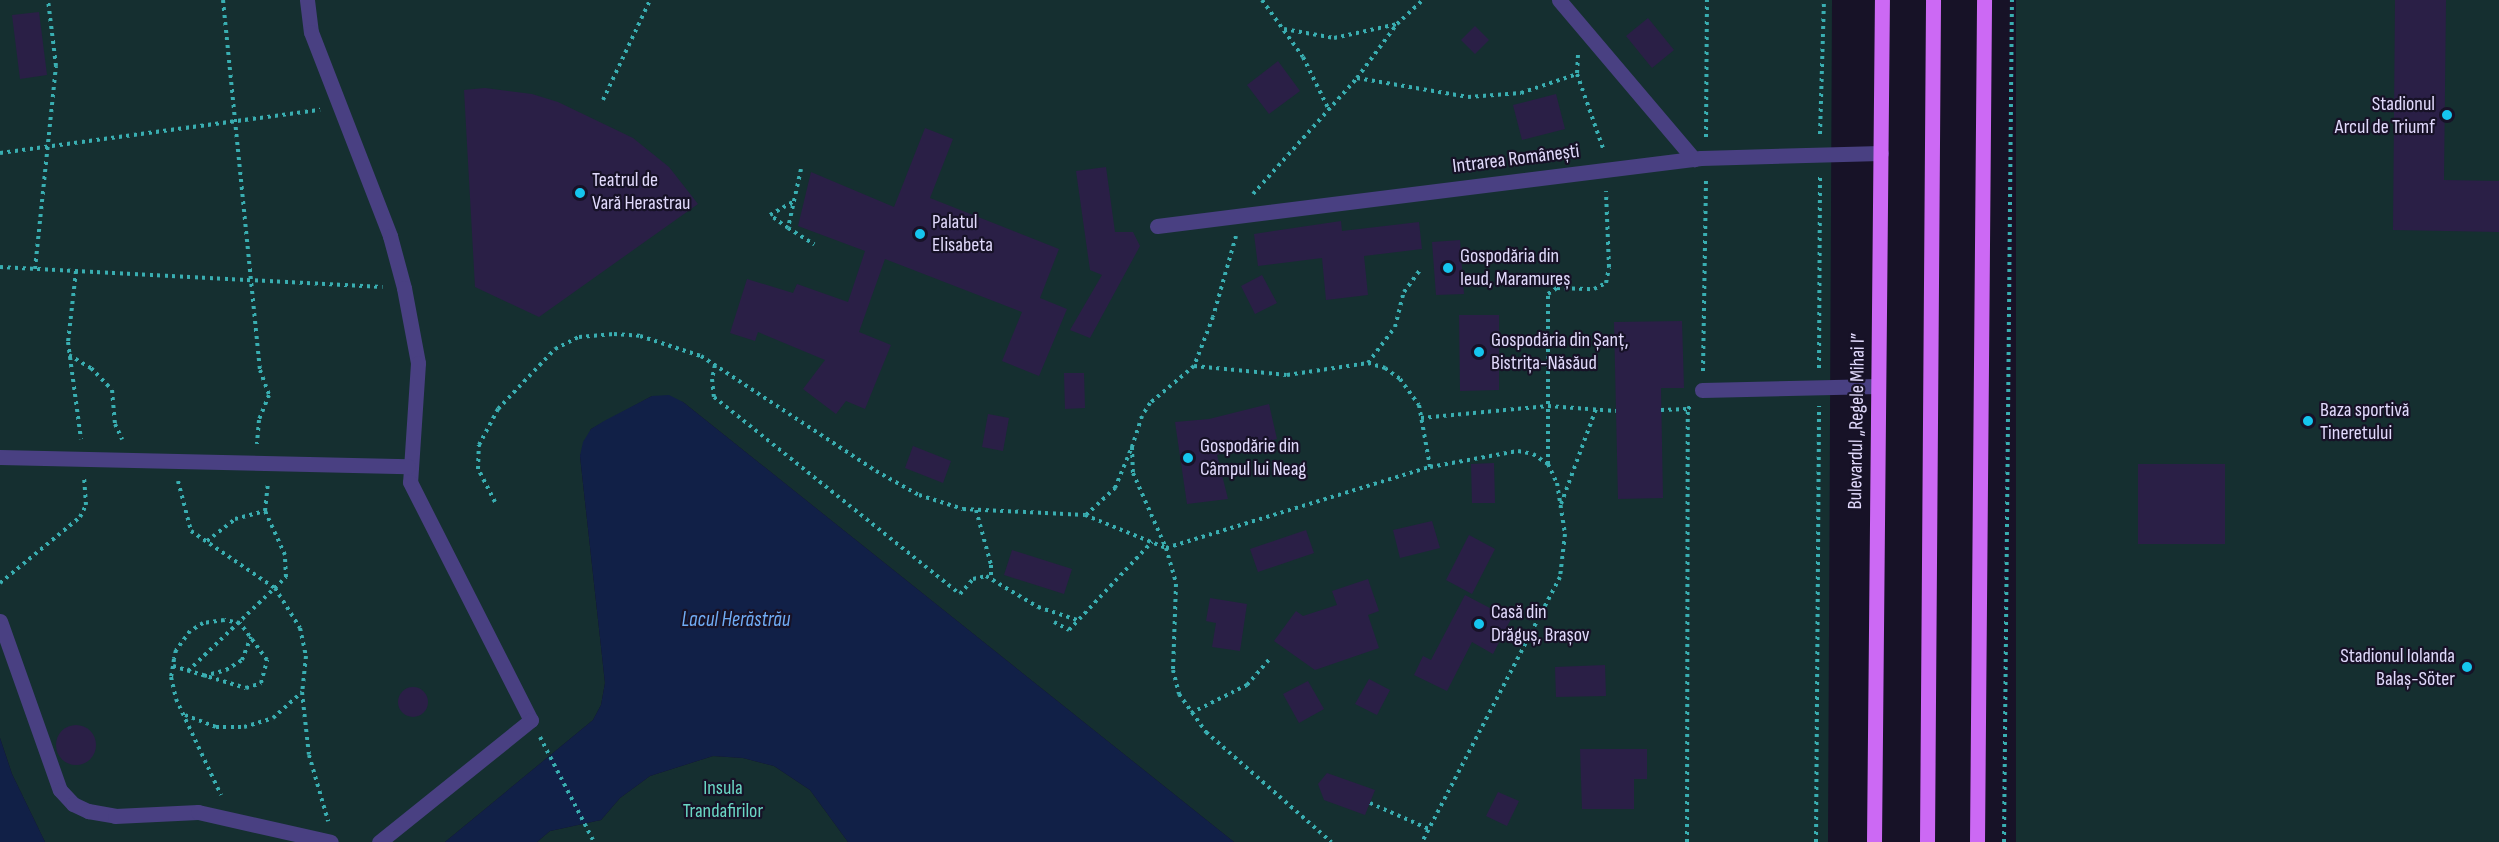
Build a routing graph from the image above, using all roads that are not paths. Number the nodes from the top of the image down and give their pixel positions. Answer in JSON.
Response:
{"nodes":[{"id":1,"x":307,"y":0,"type":"edge"},
{"id":2,"x":1559,"y":0,"type":"edge"},
{"id":3,"x":1882,"y":0,"type":"edge"},
{"id":4,"x":1933,"y":0,"type":"edge"},
{"id":5,"x":1984,"y":0,"type":"edge"},
{"id":6,"x":1881,"y":153,"type":"junction"},
{"id":7,"x":1700,"y":158,"type":"junction"},
{"id":8,"x":1157,"y":226,"type":"dead end"},
{"id":9,"x":1878,"y":386,"type":"junction"},
{"id":10,"x":1702,"y":390,"type":"road end"},
{"id":11,"x":0,"y":457,"type":"edge"},
{"id":12,"x":408,"y":466,"type":"junction"},
{"id":13,"x":0,"y":621,"type":"edge"},
{"id":14,"x":331,"y":837,"type":"edge"},
{"id":15,"x":380,"y":842,"type":"edge"},
{"id":16,"x":1874,"y":842,"type":"edge"},
{"id":17,"x":1927,"y":842,"type":"edge"},
{"id":18,"x":1977,"y":842,"type":"edge"}],
"edges":[{"from":1,"to":12,"type":"street"},
{"from":2,"to":7,"type":"street"},
{"from":3,"to":6,"type":"main road","name":"Bulevardul „Regele Mihai I”"},
{"from":4,"to":17,"type":"main road"},
{"from":5,"to":18,"type":"main road"},
{"from":6,"to":7,"type":"street","name":"Intrarea Românești"},
{"from":6,"to":9,"type":"main road","name":"Bulevardul „Regele Mihai I”"},
{"from":7,"to":8,"type":"street","name":"Intrarea Românești"},
{"from":9,"to":10,"type":"street"},
{"from":9,"to":16,"type":"main road","name":"Bulevardul „Regele Mihai I”"},
{"from":11,"to":12,"type":"street"},
{"from":12,"to":15,"type":"street"},
{"from":13,"to":14,"type":"street"}]}
